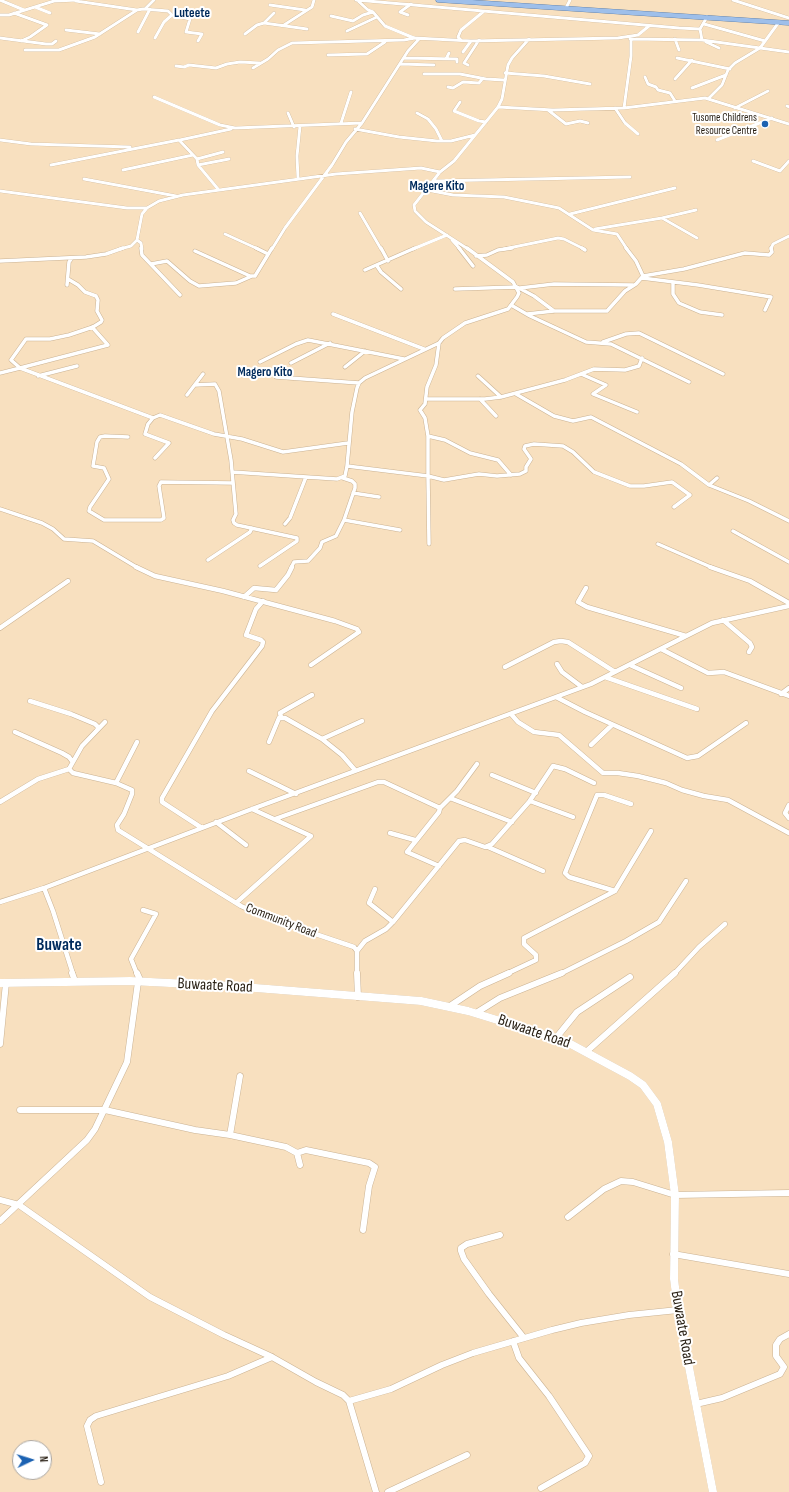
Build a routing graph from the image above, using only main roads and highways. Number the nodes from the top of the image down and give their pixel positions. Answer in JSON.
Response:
{"nodes":[{"id":1,"x":438,"y":0,"type":"edge"},
{"id":2,"x":789,"y":23,"type":"edge"}],
"edges":[{"from":1,"to":2,"type":"main road"}]}
